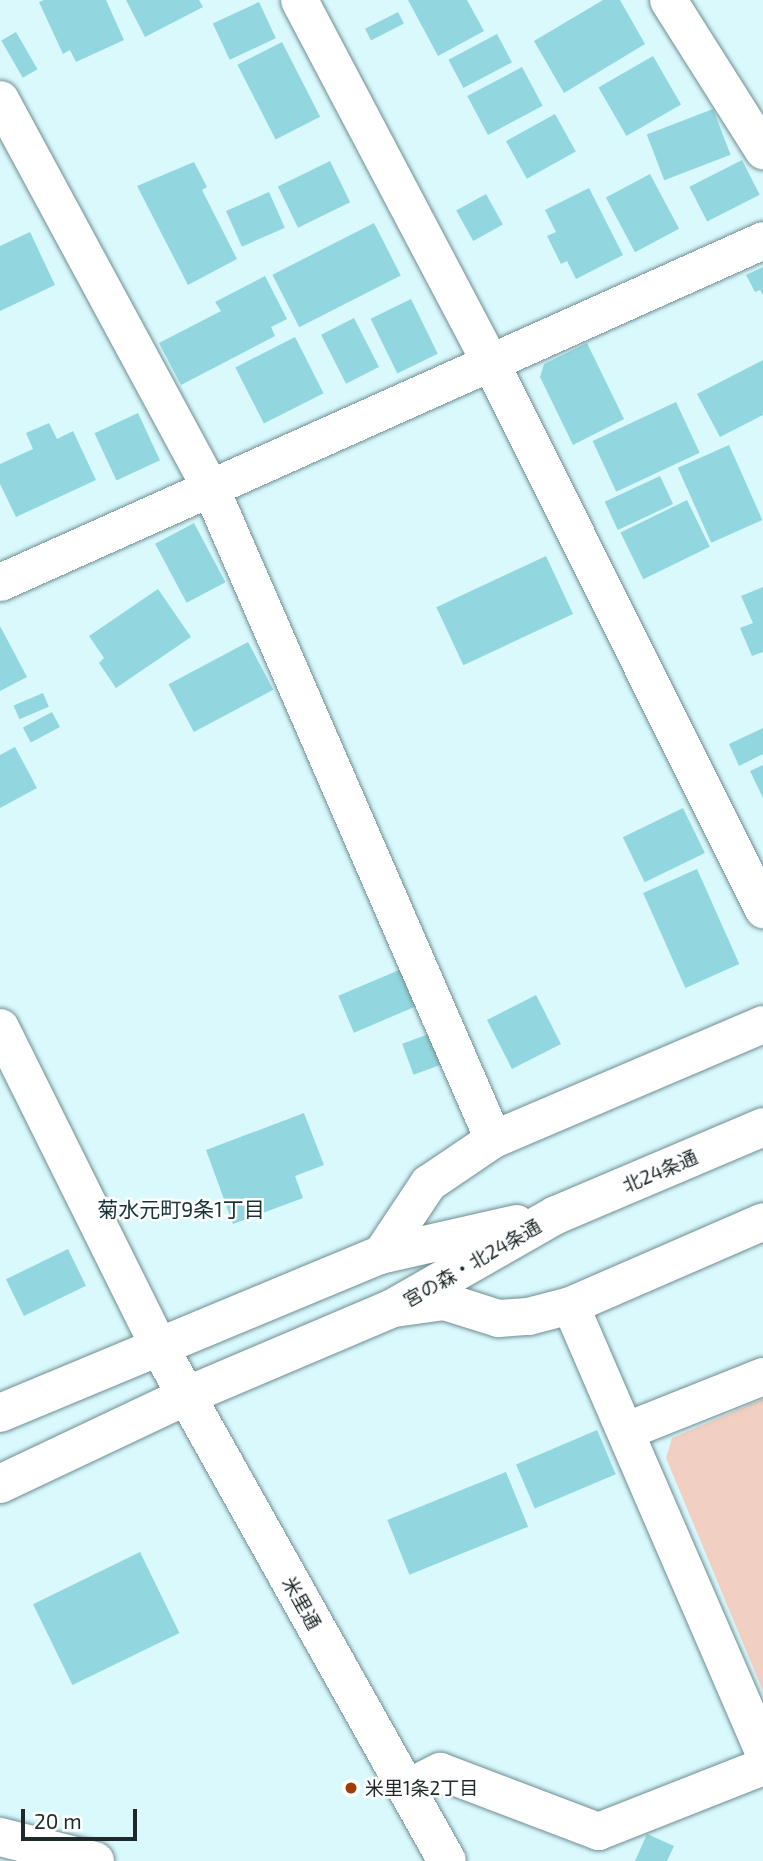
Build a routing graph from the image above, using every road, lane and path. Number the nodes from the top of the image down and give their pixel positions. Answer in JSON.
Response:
{"nodes":[{"id":1,"x":299,"y":0,"type":"edge"},
{"id":2,"x":668,"y":0,"type":"edge"},
{"id":3,"x":0,"y":99,"type":"edge"},
{"id":4,"x":763,"y":150,"type":"edge"},
{"id":5,"x":763,"y":240,"type":"edge"},
{"id":6,"x":489,"y":360,"type":"junction"},
{"id":7,"x":209,"y":485,"type":"junction"},
{"id":8,"x":0,"y":582,"type":"edge"},
{"id":9,"x":763,"y":909,"type":"edge"},
{"id":10,"x":763,"y":1024,"type":"edge"},
{"id":11,"x":0,"y":1027,"type":"edge"},
{"id":12,"x":763,"y":1126,"type":"edge"},
{"id":13,"x":493,"y":1139,"type":"junction"},
{"id":14,"x":556,"y":1215,"type":"junction"},
{"id":15,"x":763,"y":1221,"type":"edge"},
{"id":16,"x":380,"y":1255,"type":"junction"},
{"id":17,"x":570,"y":1305,"type":"junction"},
{"id":18,"x":393,"y":1308,"type":"junction"},
{"id":19,"x":158,"y":1345,"type":"junction"},
{"id":20,"x":763,"y":1376,"type":"edge"},
{"id":21,"x":186,"y":1396,"type":"junction"},
{"id":22,"x":0,"y":1413,"type":"edge"},
{"id":23,"x":627,"y":1430,"type":"junction"},
{"id":24,"x":0,"y":1484,"type":"edge"},
{"id":25,"x":763,"y":1750,"type":"edge"},
{"id":26,"x":763,"y":1766,"type":"edge"},
{"id":27,"x":406,"y":1788,"type":"junction"},
{"id":28,"x":0,"y":1838,"type":"edge"},
{"id":29,"x":95,"y":1861,"type":"edge"},
{"id":30,"x":447,"y":1861,"type":"edge"}],
"edges":[{"from":1,"to":6,"type":"street"},
{"from":2,"to":4,"type":"street"},
{"from":3,"to":7,"type":"street"},
{"from":5,"to":6,"type":"street"},
{"from":6,"to":7,"type":"street"},
{"from":6,"to":9,"type":"street"},
{"from":7,"to":8,"type":"street"},
{"from":7,"to":13,"type":"street"},
{"from":10,"to":13,"type":"street"},
{"from":11,"to":19,"type":"street"},
{"from":12,"to":14,"type":"street","name":"北24条通"},
{"from":13,"to":16,"type":"street"},
{"from":14,"to":16,"type":"street","name":"宮の森・北24条通"},
{"from":14,"to":18,"type":"street","name":"宮の森・北24条通"},
{"from":15,"to":17,"type":"street"},
{"from":16,"to":19,"type":"street","name":"宮の森・北24条通"},
{"from":17,"to":18,"type":"street"},
{"from":17,"to":23,"type":"street"},
{"from":18,"to":21,"type":"street","name":"宮の森・北24条通"},
{"from":19,"to":21,"type":"street","name":"米里通"},
{"from":19,"to":22,"type":"street","name":"宮の森・北24条通"},
{"from":20,"to":23,"type":"street"},
{"from":21,"to":24,"type":"street","name":"宮の森・北24条通"},
{"from":21,"to":27,"type":"street","name":"米里通"},
{"from":23,"to":25,"type":"street"},
{"from":26,"to":27,"type":"street"},
{"from":27,"to":30,"type":"street","name":"米里通"},
{"from":28,"to":29,"type":"street"}]}
